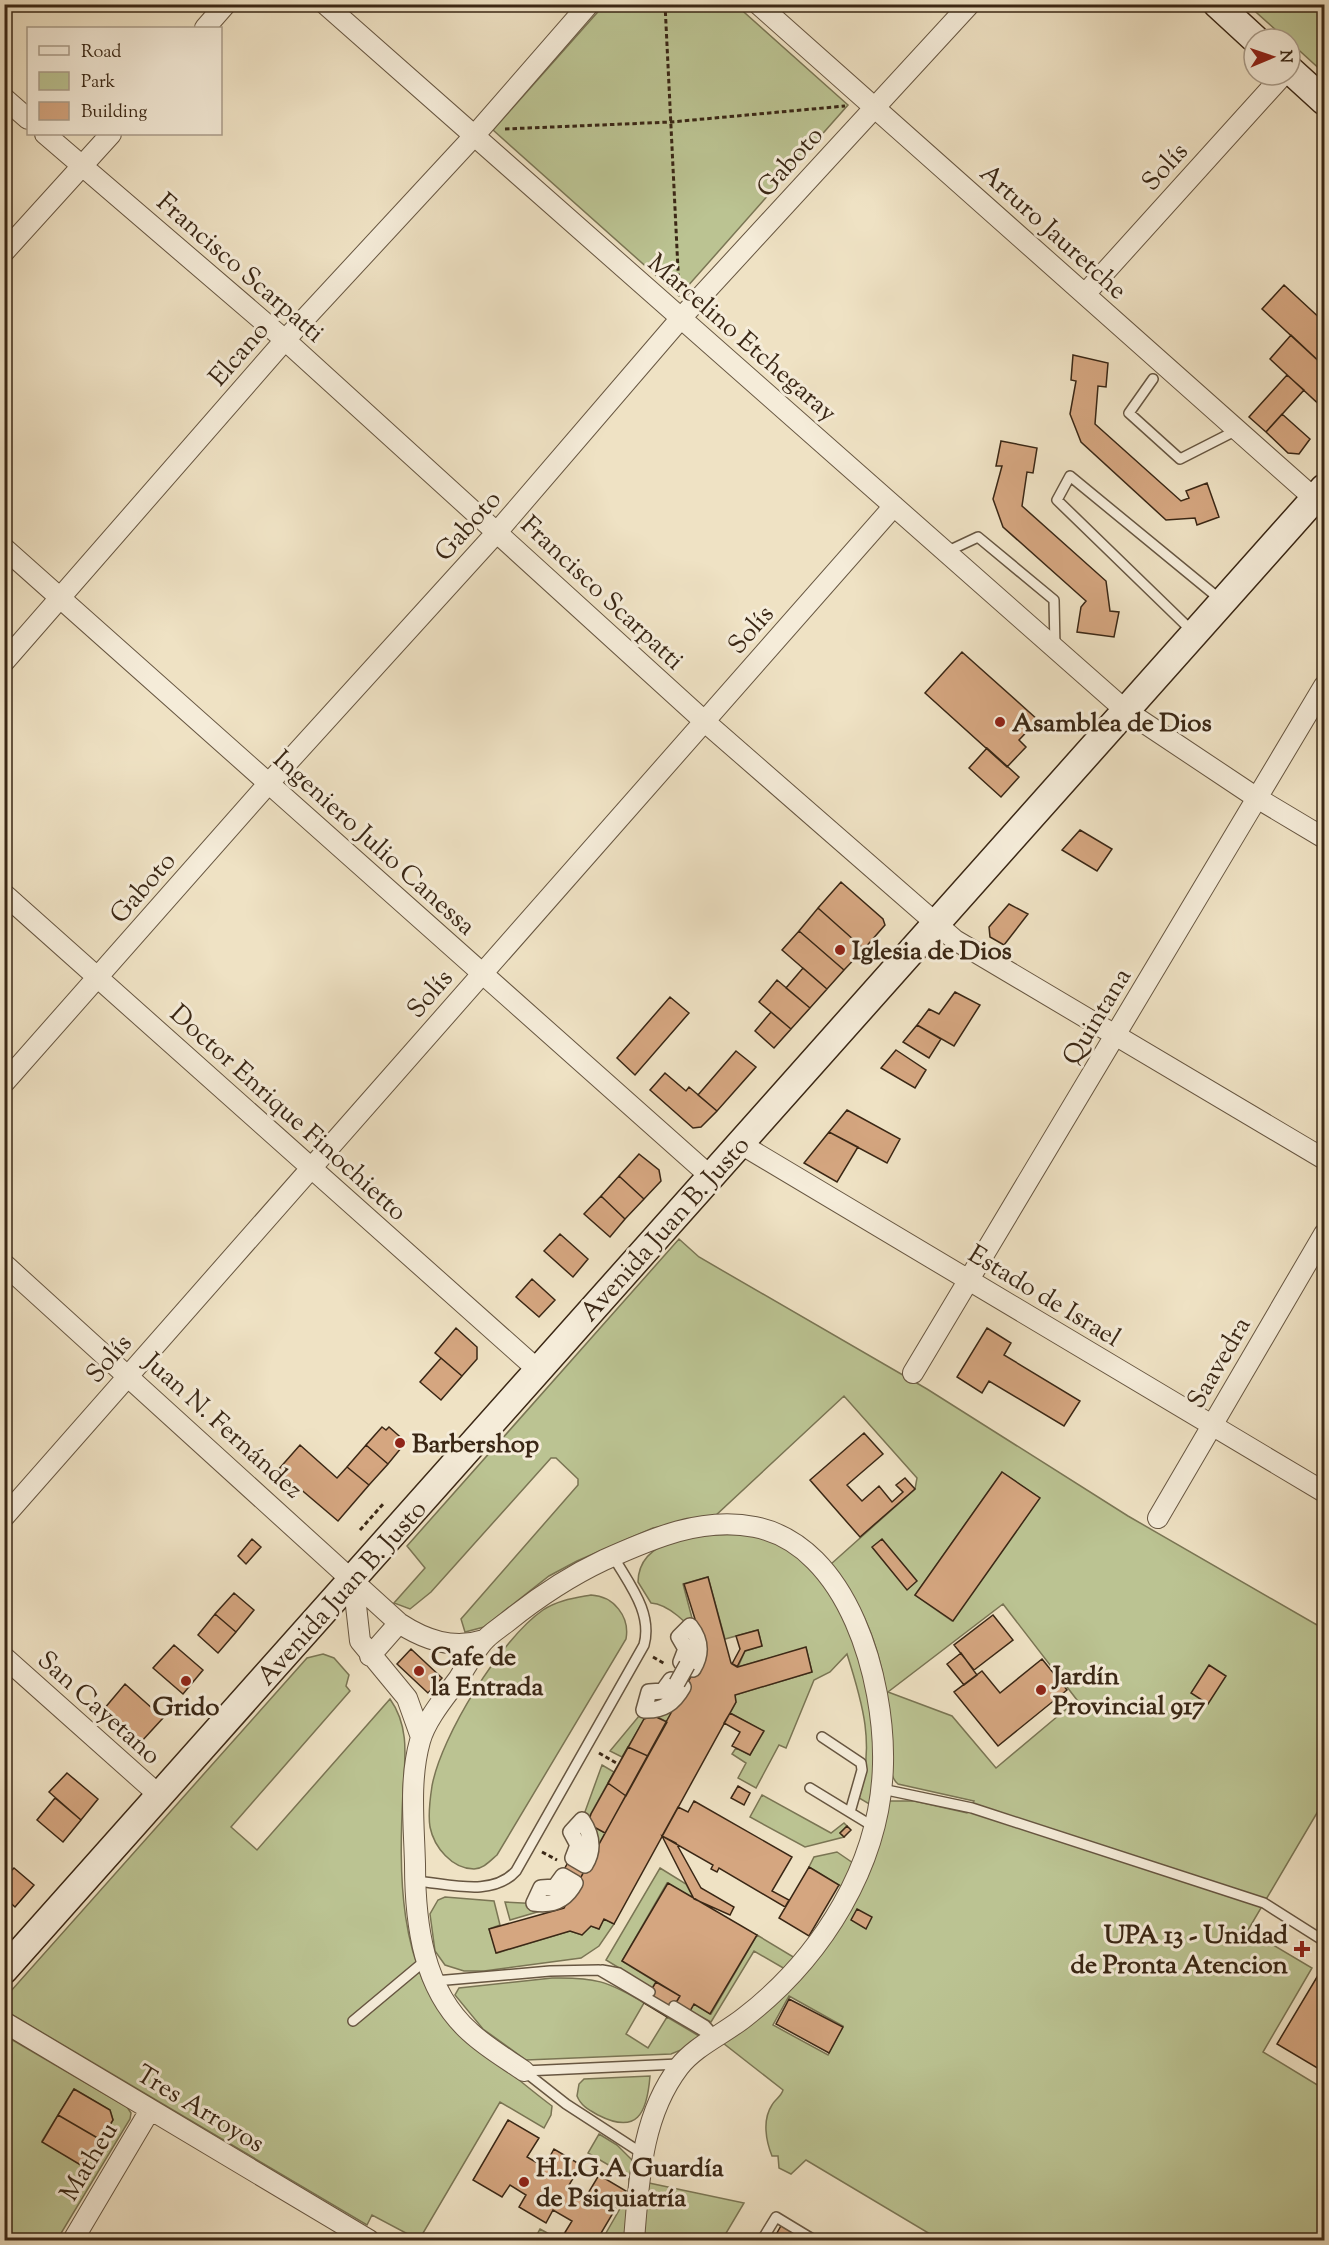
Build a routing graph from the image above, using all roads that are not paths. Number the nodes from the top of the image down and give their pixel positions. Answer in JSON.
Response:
{"nodes":[{"id":1,"x":226,"y":4,"type":"edge"},
{"id":2,"x":326,"y":4,"type":"edge"},
{"id":3,"x":589,"y":4,"type":"edge"},
{"id":4,"x":758,"y":4,"type":"edge"},
{"id":5,"x":970,"y":4,"type":"edge"},
{"id":6,"x":1216,"y":4,"type":"edge"},
{"id":7,"x":206,"y":27,"type":"edge"},
{"id":8,"x":1242,"y":27,"type":"edge"},
{"id":9,"x":1302,"y":81,"type":"edge"},
{"id":10,"x":1273,"y":87,"type":"edge"},
{"id":11,"x":4,"y":98,"type":"edge"},
{"id":12,"x":1324,"y":101,"type":"edge"},
{"id":13,"x":874,"y":108,"type":"junction"},
{"id":14,"x":27,"y":118,"type":"edge"},
{"id":15,"x":46,"y":135,"type":"edge"},
{"id":16,"x":110,"y":135,"type":"edge"},
{"id":17,"x":474,"y":136,"type":"junction"},
{"id":18,"x":82,"y":166,"type":"junction"},
{"id":19,"x":4,"y":252,"type":"edge"},
{"id":20,"x":1085,"y":294,"type":"junction"},
{"id":21,"x":681,"y":318,"type":"junction"},
{"id":22,"x":285,"y":340,"type":"junction"},
{"id":23,"x":1153,"y":379,"type":"dead end"},
{"id":24,"x":1237,"y":429,"type":"junction"},
{"id":25,"x":1321,"y":497,"type":"edge"},
{"id":26,"x":894,"y":506,"type":"junction"},
{"id":27,"x":498,"y":531,"type":"junction"},
{"id":28,"x":4,"y":548,"type":"edge"},
{"id":29,"x":946,"y":552,"type":"junction"},
{"id":30,"x":62,"y":599,"type":"junction"},
{"id":31,"x":1223,"y":602,"type":"junction"},
{"id":32,"x":1194,"y":633,"type":"junction"},
{"id":33,"x":1055,"y":648,"type":"junction"},
{"id":34,"x":4,"y":662,"type":"edge"},
{"id":35,"x":1324,"y":686,"type":"edge"},
{"id":36,"x":1125,"y":711,"type":"junction"},
{"id":37,"x":704,"y":721,"type":"junction"},
{"id":38,"x":269,"y":783,"type":"junction"},
{"id":39,"x":1257,"y":798,"type":"junction"},
{"id":40,"x":1324,"y":838,"type":"edge"},
{"id":41,"x":4,"y":894,"type":"edge"},
{"id":42,"x":935,"y":923,"type":"junction"},
{"id":43,"x":483,"y":973,"type":"junction"},
{"id":44,"x":98,"y":977,"type":"junction"},
{"id":45,"x":1115,"y":1035,"type":"junction"},
{"id":46,"x":4,"y":1083,"type":"edge"},
{"id":47,"x":739,"y":1143,"type":"junction"},
{"id":48,"x":1324,"y":1159,"type":"edge"},
{"id":49,"x":311,"y":1168,"type":"junction"},
{"id":50,"x":710,"y":1176,"type":"junction"},
{"id":51,"x":1324,"y":1234,"type":"edge"},
{"id":52,"x":4,"y":1264,"type":"edge"},
{"id":53,"x":968,"y":1281,"type":"junction"},
{"id":54,"x":538,"y":1371,"type":"junction"},
{"id":55,"x":913,"y":1373,"type":"dead end"},
{"id":56,"x":129,"y":1375,"type":"junction"},
{"id":57,"x":1212,"y":1426,"type":"junction"},
{"id":58,"x":1324,"y":1492,"type":"edge"},
{"id":59,"x":4,"y":1517,"type":"edge"},
{"id":60,"x":1158,"y":1518,"type":"dead end"},
{"id":61,"x":613,"y":1556,"type":"junction"},
{"id":62,"x":353,"y":1579,"type":"junction"},
{"id":63,"x":399,"y":1623,"type":"junction"},
{"id":64,"x":685,"y":1631,"type":"dead end"},
{"id":65,"x":484,"y":1640,"type":"junction"},
{"id":66,"x":370,"y":1656,"type":"junction"},
{"id":67,"x":4,"y":1658,"type":"edge"},
{"id":68,"x":646,"y":1701,"type":"dead end"},
{"id":69,"x":421,"y":1737,"type":"junction"},
{"id":70,"x":822,"y":1737,"type":"dead end"},
{"id":71,"x":810,"y":1788,"type":"dead end"},
{"id":72,"x":882,"y":1789,"type":"junction"},
{"id":73,"x":160,"y":1796,"type":"junction"},
{"id":74,"x":850,"y":1812,"type":"junction"},
{"id":75,"x":576,"y":1826,"type":"dead end"},
{"id":76,"x":874,"y":1827,"type":"junction"},
{"id":77,"x":415,"y":1881,"type":"junction"},
{"id":78,"x":537,"y":1895,"type":"dead end"},
{"id":79,"x":1324,"y":1941,"type":"edge"},
{"id":80,"x":426,"y":1960,"type":"junction"},
{"id":81,"x":4,"y":1970,"type":"edge"},
{"id":82,"x":599,"y":1970,"type":"junction"},
{"id":83,"x":435,"y":1981,"type":"junction"},
{"id":84,"x":650,"y":1992,"type":"dead end"},
{"id":85,"x":674,"y":2006,"type":"dead end"},
{"id":86,"x":353,"y":2021,"type":"dead end"},
{"id":87,"x":4,"y":2022,"type":"edge"},
{"id":88,"x":709,"y":2035,"type":"junction"},
{"id":89,"x":681,"y":2064,"type":"junction"},
{"id":90,"x":524,"y":2071,"type":"junction"},
{"id":91,"x":150,"y":2110,"type":"junction"},
{"id":92,"x":643,"y":2154,"type":"junction"},
{"id":93,"x":73,"y":2241,"type":"edge"},
{"id":94,"x":369,"y":2241,"type":"edge"},
{"id":95,"x":634,"y":2241,"type":"edge"},
{"id":96,"x":762,"y":2241,"type":"edge"},
{"id":97,"x":814,"y":2241,"type":"edge"}],
"edges":[{"from":1,"to":7,"type":"street"},
{"from":2,"to":17,"type":"street","name":"Marcelino Etchegaray"},
{"from":3,"to":17,"type":"street","name":"Elcano"},
{"from":4,"to":13,"type":"street","name":"Arturo Jauretche"},
{"from":5,"to":13,"type":"street","name":"Gaboto"},
{"from":6,"to":8,"type":"main road"},
{"from":9,"to":12,"type":"main road"},
{"from":10,"to":20,"type":"street","name":"Solís"},
{"from":11,"to":14,"type":"street"},
{"from":13,"to":20,"type":"street","name":"Arturo Jauretche"},
{"from":13,"to":21,"type":"street","name":"Gaboto"},
{"from":15,"to":18,"type":"street","name":"Francisco Scarpatti"},
{"from":16,"to":18,"type":"street"},
{"from":17,"to":21,"type":"street","name":"Marcelino Etchegaray"},
{"from":17,"to":22,"type":"street","name":"Elcano"},
{"from":18,"to":19,"type":"street"},
{"from":18,"to":22,"type":"street","name":"Francisco Scarpatti"},
{"from":20,"to":24,"type":"street","name":"Arturo Jauretche"},
{"from":21,"to":26,"type":"street","name":"Marcelino Etchegaray"},
{"from":21,"to":27,"type":"street","name":"Gaboto"},
{"from":22,"to":27,"type":"street","name":"Francisco Scarpatti"},
{"from":22,"to":30,"type":"street","name":"Elcano"},
{"from":23,"to":24,"type":"lane"},
{"from":24,"to":25,"type":"street","name":"Arturo Jauretche"},
{"from":25,"to":31,"type":"main road","name":"Avenida Juan B. Justo"},
{"from":26,"to":29,"type":"street","name":"Marcelino Etchegaray"},
{"from":26,"to":37,"type":"street","name":"Solís"},
{"from":27,"to":37,"type":"street","name":"Francisco Scarpatti"},
{"from":27,"to":38,"type":"street","name":"Gaboto"},
{"from":28,"to":30,"type":"street","name":"Ingeniero Julio Canessa"},
{"from":29,"to":33,"type":"street","name":"Marcelino Etchegaray"},
{"from":29,"to":33,"type":"lane"},
{"from":30,"to":34,"type":"street","name":"Elcano"},
{"from":30,"to":38,"type":"street","name":"Ingeniero Julio Canessa"},
{"from":31,"to":32,"type":"main road","name":"Avenida Juan B. Justo"},
{"from":31,"to":32,"type":"lane"},
{"from":32,"to":36,"type":"main road","name":"Avenida Juan B. Justo"},
{"from":33,"to":36,"type":"street","name":"Marcelino Etchegaray"},
{"from":35,"to":39,"type":"street","name":"Quintana"},
{"from":36,"to":39,"type":"street","name":"Marcelino Etchegaray"},
{"from":36,"to":42,"type":"main road","name":"Avenida Juan B. Justo"},
{"from":37,"to":42,"type":"street","name":"Francisco Scarpatti"},
{"from":37,"to":43,"type":"street","name":"Solís"},
{"from":38,"to":43,"type":"street","name":"Ingeniero Julio Canessa"},
{"from":38,"to":44,"type":"street","name":"Gaboto"},
{"from":39,"to":40,"type":"street","name":"Marcelino Etchegaray"},
{"from":39,"to":45,"type":"street","name":"Quintana"},
{"from":41,"to":44,"type":"street","name":"Doctor Enrique Finochietto"},
{"from":42,"to":45,"type":"street","name":"Francisco Scarpatti"},
{"from":42,"to":47,"type":"main road","name":"Avenida Juan B. Justo"},
{"from":43,"to":49,"type":"street","name":"Solís"},
{"from":43,"to":50,"type":"street","name":"Ingeniero Julio Canessa"},
{"from":44,"to":46,"type":"street","name":"Gaboto"},
{"from":44,"to":49,"type":"street","name":"Doctor Enrique Finochietto"},
{"from":45,"to":48,"type":"street","name":"Francisco Scarpatti"},
{"from":45,"to":53,"type":"street","name":"Quintana"},
{"from":47,"to":50,"type":"main road","name":"Avenida Juan B. Justo"},
{"from":47,"to":53,"type":"street","name":"Estado de Israel"},
{"from":49,"to":54,"type":"street","name":"Doctor Enrique Finochietto"},
{"from":49,"to":56,"type":"street","name":"Solís"},
{"from":50,"to":54,"type":"main road","name":"Avenida Juan B. Justo"},
{"from":51,"to":57,"type":"street","name":"Saavedra"},
{"from":52,"to":56,"type":"street","name":"Juan N. Fernández"},
{"from":53,"to":55,"type":"street","name":"Quintana"},
{"from":53,"to":57,"type":"street","name":"Estado de Israel"},
{"from":54,"to":62,"type":"main road","name":"Avenida Juan B. Justo"},
{"from":56,"to":59,"type":"street","name":"Solís"},
{"from":56,"to":62,"type":"street","name":"Juan N. Fernández"},
{"from":57,"to":58,"type":"street","name":"Estado de Israel"},
{"from":57,"to":60,"type":"street","name":"Saavedra"},
{"from":61,"to":65,"type":"street"},
{"from":61,"to":72,"type":"street"},
{"from":61,"to":77,"type":"lane"},
{"from":62,"to":63,"type":"street","name":"Juan N. Fernández"},
{"from":62,"to":66,"type":"street"},
{"from":62,"to":73,"type":"main road","name":"Avenida Juan B. Justo"},
{"from":63,"to":65,"type":"street","name":"Juan N. Fernández"},
{"from":63,"to":66,"type":"street"},
{"from":64,"to":68,"type":"street","bridge":true},
{"from":65,"to":69,"type":"street"},
{"from":66,"to":69,"type":"street"},
{"from":67,"to":73,"type":"street","name":"San Cayetano"},
{"from":69,"to":77,"type":"street"},
{"from":70,"to":74,"type":"lane"},
{"from":71,"to":74,"type":"lane"},
{"from":72,"to":76,"type":"street"},
{"from":72,"to":79,"type":"lane"},
{"from":73,"to":81,"type":"main road","name":"Avenida Juan B. Justo"},
{"from":74,"to":76,"type":"lane"},
{"from":75,"to":78,"type":"street"},
{"from":76,"to":88,"type":"street"},
{"from":77,"to":80,"type":"street"},
{"from":80,"to":83,"type":"street"},
{"from":80,"to":86,"type":"lane"},
{"from":82,"to":83,"type":"lane"},
{"from":82,"to":84,"type":"lane"},
{"from":82,"to":88,"type":"lane"},
{"from":83,"to":90,"type":"street"},
{"from":85,"to":88,"type":"lane"},
{"from":87,"to":91,"type":"street","name":"Tres Arroyos"},
{"from":88,"to":89,"type":"street"},
{"from":89,"to":90,"type":"lane"},
{"from":89,"to":92,"type":"street"},
{"from":90,"to":92,"type":"lane"},
{"from":91,"to":93,"type":"street","name":"Matheu"},
{"from":91,"to":94,"type":"street","name":"Tres Arroyos"},
{"from":92,"to":95,"type":"street"},
{"from":96,"to":97,"type":"lane"}]}
